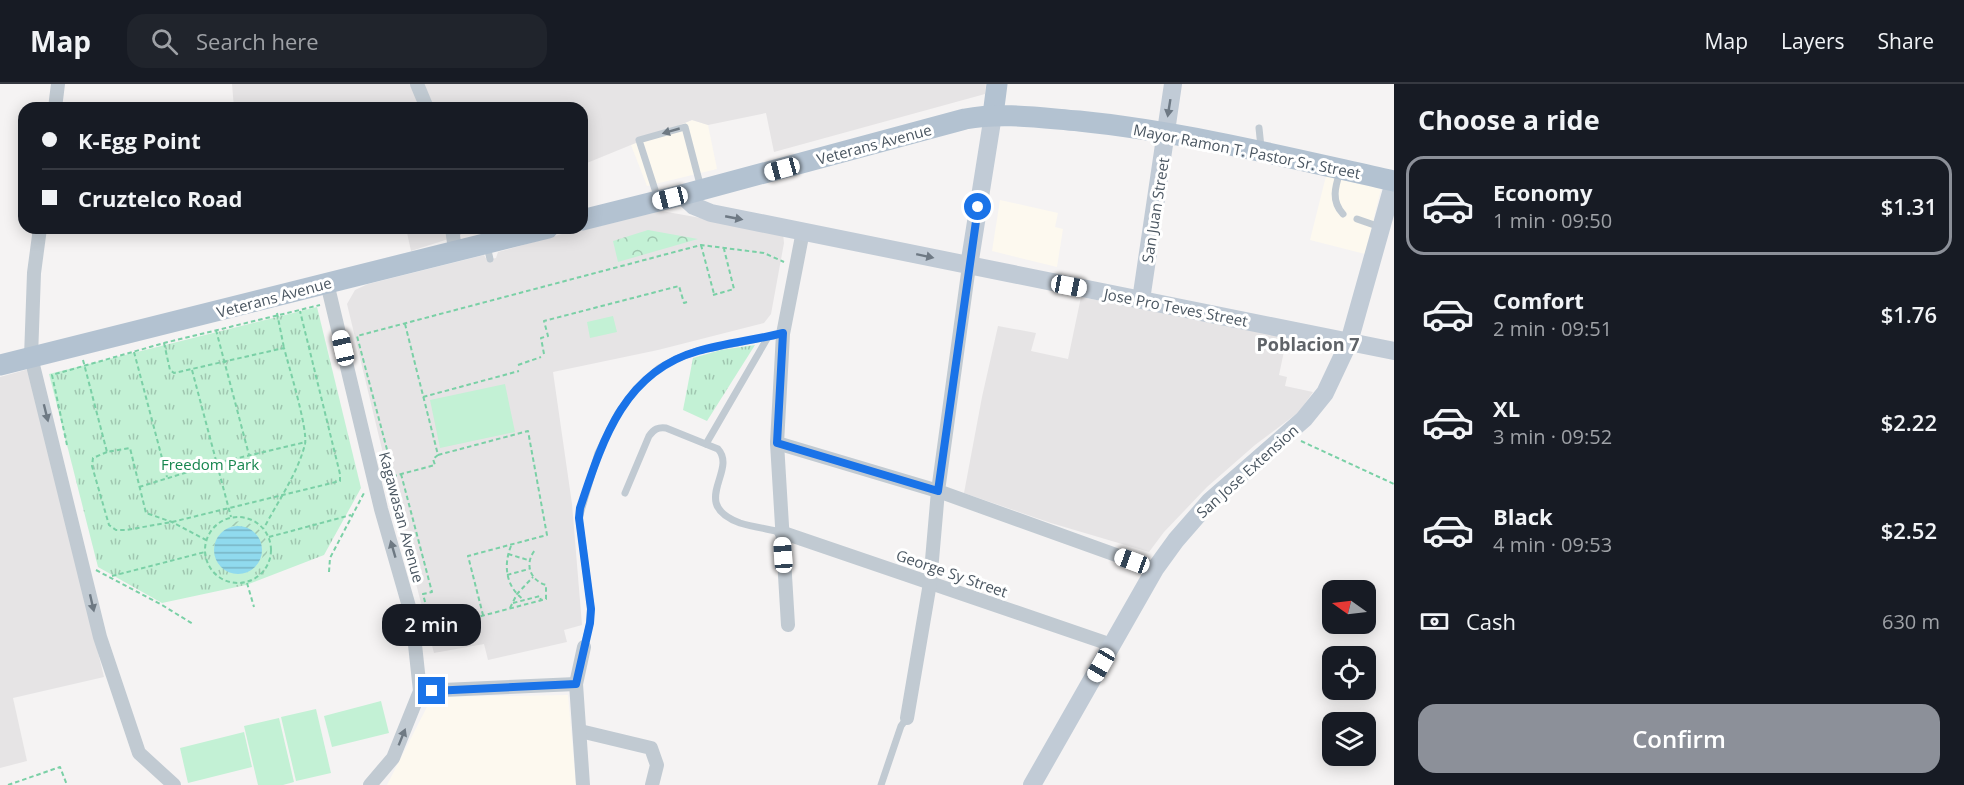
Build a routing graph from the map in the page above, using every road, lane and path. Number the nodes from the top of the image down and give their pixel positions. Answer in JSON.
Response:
{"nodes":[{"id":1,"x":58,"y":84,"type":"edge"},
{"id":2,"x":417,"y":84,"type":"edge"},
{"id":3,"x":997,"y":84,"type":"edge"},
{"id":4,"x":1173,"y":84,"type":"edge"},
{"id":5,"x":56,"y":102,"type":"edge"},
{"id":6,"x":424,"y":102,"type":"edge"},
{"id":7,"x":993,"y":115,"type":"junction"},
{"id":8,"x":1259,"y":128,"type":"dead end"},
{"id":9,"x":1166,"y":132,"type":"junction"},
{"id":10,"x":1262,"y":153,"type":"junction"},
{"id":11,"x":1340,"y":169,"type":"junction"},
{"id":12,"x":1394,"y":181,"type":"edge"},
{"id":13,"x":692,"y":193,"type":"junction"},
{"id":14,"x":658,"y":201,"type":"junction"},
{"id":15,"x":1343,"y":214,"type":"dead end"},
{"id":16,"x":588,"y":218,"type":"edge"},
{"id":17,"x":1357,"y":219,"type":"dead end"},
{"id":18,"x":1381,"y":228,"type":"junction"},
{"id":19,"x":803,"y":231,"type":"junction"},
{"id":20,"x":39,"y":234,"type":"edge"},
{"id":21,"x":453,"y":234,"type":"edge"},
{"id":22,"x":532,"y":234,"type":"edge"},
{"id":23,"x":701,"y":245,"type":"junction"},
{"id":24,"x":724,"y":248,"type":"junction"},
{"id":25,"x":455,"y":250,"type":"junction"},
{"id":26,"x":781,"y":261,"type":"dead end"},
{"id":27,"x":969,"y":266,"type":"junction"},
{"id":28,"x":325,"y":294,"type":"junction"},
{"id":29,"x":1141,"y":300,"type":"junction"},
{"id":30,"x":687,"y":302,"type":"dead end"},
{"id":31,"x":275,"y":306,"type":"junction"},
{"id":32,"x":300,"y":310,"type":"junction"},
{"id":33,"x":405,"y":324,"type":"junction"},
{"id":34,"x":216,"y":330,"type":"junction"},
{"id":35,"x":783,"y":333,"type":"junction"},
{"id":36,"x":161,"y":335,"type":"junction"},
{"id":37,"x":768,"y":337,"type":"junction"},
{"id":38,"x":1348,"y":342,"type":"junction"},
{"id":39,"x":79,"y":345,"type":"junction"},
{"id":40,"x":284,"y":348,"type":"junction"},
{"id":41,"x":1394,"y":351,"type":"edge"},
{"id":42,"x":134,"y":352,"type":"junction"},
{"id":43,"x":544,"y":354,"type":"dead end"},
{"id":44,"x":31,"y":357,"type":"junction"},
{"id":45,"x":541,"y":357,"type":"dead end"},
{"id":46,"x":225,"y":362,"type":"junction"},
{"id":47,"x":0,"y":365,"type":"edge"},
{"id":48,"x":518,"y":365,"type":"dead end"},
{"id":49,"x":84,"y":366,"type":"junction"},
{"id":50,"x":192,"y":370,"type":"junction"},
{"id":51,"x":519,"y":370,"type":"dead end"},
{"id":52,"x":423,"y":396,"type":"junction"},
{"id":53,"x":1286,"y":434,"type":"junction"},
{"id":54,"x":306,"y":442,"type":"junction"},
{"id":55,"x":777,"y":443,"type":"junction"},
{"id":56,"x":706,"y":444,"type":"junction"},
{"id":57,"x":107,"y":452,"type":"junction"},
{"id":58,"x":69,"y":454,"type":"dead end"},
{"id":59,"x":249,"y":455,"type":"junction"},
{"id":60,"x":438,"y":455,"type":"junction"},
{"id":61,"x":217,"y":463,"type":"junction"},
{"id":62,"x":401,"y":474,"type":"junction"},
{"id":63,"x":167,"y":477,"type":"junction"},
{"id":64,"x":1394,"y":484,"type":"edge"},
{"id":65,"x":139,"y":487,"type":"junction"},
{"id":66,"x":366,"y":489,"type":"dead end"},
{"id":67,"x":938,"y":491,"type":"junction"},
{"id":68,"x":625,"y":493,"type":"dead end"},
{"id":69,"x":281,"y":497,"type":"junction"},
{"id":70,"x":229,"y":509,"type":"junction"},
{"id":71,"x":352,"y":514,"type":"junction"},
{"id":72,"x":231,"y":517,"type":"junction"},
{"id":73,"x":172,"y":522,"type":"junction"},
{"id":74,"x":264,"y":528,"type":"junction"},
{"id":75,"x":781,"y":532,"type":"junction"},
{"id":76,"x":269,"y":537,"type":"junction"},
{"id":77,"x":206,"y":540,"type":"junction"},
{"id":78,"x":511,"y":546,"type":"dead end"},
{"id":79,"x":536,"y":549,"type":"dead end"},
{"id":80,"x":205,"y":552,"type":"junction"},
{"id":81,"x":508,"y":554,"type":"junction"},
{"id":82,"x":529,"y":560,"type":"junction"},
{"id":83,"x":94,"y":568,"type":"dead end"},
{"id":84,"x":529,"y":569,"type":"junction"},
{"id":85,"x":1155,"y":569,"type":"junction"},
{"id":86,"x":329,"y":572,"type":"dead end"},
{"id":87,"x":507,"y":575,"type":"junction"},
{"id":88,"x":110,"y":577,"type":"junction"},
{"id":89,"x":533,"y":578,"type":"junction"},
{"id":90,"x":247,"y":583,"type":"junction"},
{"id":91,"x":930,"y":583,"type":"junction"},
{"id":92,"x":517,"y":594,"type":"junction"},
{"id":93,"x":525,"y":600,"type":"junction"},
{"id":94,"x":542,"y":601,"type":"junction"},
{"id":95,"x":513,"y":603,"type":"junction"},
{"id":96,"x":527,"y":604,"type":"junction"},
{"id":97,"x":254,"y":607,"type":"dead end"},
{"id":98,"x":510,"y":608,"type":"junction"},
{"id":99,"x":483,"y":615,"type":"junction"},
{"id":100,"x":193,"y":624,"type":"dead end"},
{"id":101,"x":788,"y":625,"type":"dead end"},
{"id":102,"x":1112,"y":645,"type":"junction"},
{"id":103,"x":584,"y":647,"type":"joint"},
{"id":104,"x":576,"y":684,"type":"junction"},
{"id":105,"x":420,"y":691,"type":"junction"},
{"id":106,"x":907,"y":718,"type":"joint"},
{"id":107,"x":580,"y":731,"type":"junction"},
{"id":108,"x":8,"y":785,"type":"edge"},
{"id":109,"x":67,"y":785,"type":"edge"},
{"id":110,"x":174,"y":785,"type":"edge"},
{"id":111,"x":370,"y":785,"type":"edge"},
{"id":112,"x":583,"y":785,"type":"edge"},
{"id":113,"x":652,"y":785,"type":"edge"},
{"id":114,"x":880,"y":785,"type":"edge"},
{"id":115,"x":1032,"y":785,"type":"edge"}],
"edges":[{"from":1,"to":5,"type":"street"},
{"from":2,"to":6,"type":"street"},
{"from":3,"to":7,"type":"main road"},
{"from":4,"to":9,"type":"street","name":"San Juan Street","one_way":true},
{"from":7,"to":9,"type":"main road","name":"Mayor Ramon T. Pastor Sr. Street"},
{"from":7,"to":13,"type":"main road","name":"Veterans Avenue"},
{"from":7,"to":27,"type":"street"},
{"from":8,"to":10,"type":"lane"},
{"from":9,"to":10,"type":"main road","name":"Mayor Ramon T. Pastor Sr. Street"},
{"from":9,"to":29,"type":"street","name":"San Juan Street"},
{"from":10,"to":11,"type":"main road","name":"Mayor Ramon T. Pastor Sr. Street"},
{"from":11,"to":12,"type":"main road","name":"Mayor Ramon T. Pastor Sr. Street"},
{"from":11,"to":15,"type":"lane"},
{"from":12,"to":18,"type":"street","name":"San Jose Extension"},
{"from":13,"to":14,"type":"main road","name":"Veterans Avenue"},
{"from":13,"to":14,"type":"lane","one_way":true},
{"from":13,"to":19,"type":"street","name":"Jose Pro Teves Street","one_way":true},
{"from":14,"to":16,"type":"main road","name":"Veterans Avenue"},
{"from":17,"to":18,"type":"lane"},
{"from":18,"to":38,"type":"street","name":"San Jose Extension"},
{"from":19,"to":27,"type":"street","name":"Jose Pro Teves Street","one_way":true},
{"from":19,"to":35,"type":"street"},
{"from":20,"to":44,"type":"street"},
{"from":21,"to":25,"type":"street"},
{"from":22,"to":25,"type":"main road","name":"Veterans Avenue"},
{"from":23,"to":24,"type":"path"},
{"from":23,"to":24,"type":"path"},
{"from":23,"to":33,"type":"path"},
{"from":24,"to":26,"type":"path"},
{"from":25,"to":28,"type":"main road","name":"Veterans Avenue"},
{"from":27,"to":29,"type":"street","name":"Jose Pro Teves Street"},
{"from":27,"to":67,"type":"street"},
{"from":28,"to":31,"type":"main road","name":"Veterans Avenue"},
{"from":28,"to":32,"type":"path"},
{"from":105,"to":28,"type":"street","name":"Kagawasan Avenue","one_way":true},
{"from":29,"to":38,"type":"street","name":"Jose Pro Teves Street"},
{"from":30,"to":43,"type":"path"},
{"from":31,"to":32,"type":"path"},
{"from":31,"to":34,"type":"path"},
{"from":31,"to":36,"type":"main road","name":"Veterans Avenue"},
{"from":31,"to":40,"type":"path"},
{"from":32,"to":69,"type":"path"},
{"from":33,"to":52,"type":"path"},
{"from":33,"to":62,"type":"path"},
{"from":34,"to":36,"type":"path"},
{"from":34,"to":46,"type":"path"},
{"from":35,"to":37,"type":"lane"},
{"from":35,"to":55,"type":"street"},
{"from":36,"to":39,"type":"main road","name":"Veterans Avenue"},
{"from":36,"to":42,"type":"path"},
{"from":36,"to":50,"type":"path"},
{"from":37,"to":56,"type":"lane"},
{"from":37,"to":103,"type":"lane"},
{"from":38,"to":41,"type":"street","name":"Jose Pro Teves Street"},
{"from":38,"to":53,"type":"street","name":"San Jose Extension"},
{"from":39,"to":44,"type":"main road","name":"Veterans Avenue"},
{"from":39,"to":49,"type":"path"},
{"from":40,"to":46,"type":"path"},
{"from":40,"to":54,"type":"path"},
{"from":42,"to":49,"type":"path"},
{"from":42,"to":63,"type":"path"},
{"from":44,"to":47,"type":"main road","name":"Veterans Avenue"},
{"from":44,"to":110,"type":"street","one_way":true},
{"from":45,"to":48,"type":"path"},
{"from":46,"to":50,"type":"path"},
{"from":46,"to":59,"type":"path"},
{"from":49,"to":57,"type":"path"},
{"from":49,"to":58,"type":"path"},
{"from":50,"to":61,"type":"path"},
{"from":51,"to":52,"type":"path"},
{"from":52,"to":60,"type":"path"},
{"from":53,"to":64,"type":"path"},
{"from":53,"to":85,"type":"street","name":"San Jose Extension"},
{"from":54,"to":59,"type":"path"},
{"from":54,"to":69,"type":"path"},
{"from":55,"to":67,"type":"street"},
{"from":55,"to":75,"type":"street"},
{"from":56,"to":68,"type":"lane"},
{"from":56,"to":75,"type":"lane"},
{"from":57,"to":65,"type":"path"},
{"from":57,"to":73,"type":"path"},
{"from":59,"to":61,"type":"path"},
{"from":60,"to":62,"type":"path"},
{"from":60,"to":99,"type":"path"},
{"from":61,"to":63,"type":"path"},
{"from":61,"to":70,"type":"path"},
{"from":62,"to":99,"type":"path"},
{"from":63,"to":65,"type":"path"},
{"from":65,"to":73,"type":"path"},
{"from":66,"to":71,"type":"path"},
{"from":67,"to":85,"type":"street"},
{"from":67,"to":91,"type":"street"},
{"from":69,"to":70,"type":"path"},
{"from":69,"to":74,"type":"path"},
{"from":70,"to":72,"type":"path"},
{"from":70,"to":73,"type":"path"},
{"from":71,"to":76,"type":"path"},
{"from":71,"to":86,"type":"path"},
{"from":72,"to":74,"type":"path"},
{"from":72,"to":77,"type":"path"},
{"from":73,"to":77,"type":"path"},
{"from":74,"to":76,"type":"path"},
{"from":75,"to":91,"type":"street","name":"George Sy Street"},
{"from":75,"to":101,"type":"street"},
{"from":76,"to":90,"type":"path"},
{"from":77,"to":80,"type":"path"},
{"from":78,"to":81,"type":"path"},
{"from":79,"to":82,"type":"path"},
{"from":80,"to":88,"type":"path"},
{"from":80,"to":90,"type":"path"},
{"from":81,"to":82,"type":"path"},
{"from":81,"to":87,"type":"path"},
{"from":82,"to":84,"type":"path"},
{"from":83,"to":88,"type":"path"},
{"from":84,"to":87,"type":"path"},
{"from":84,"to":89,"type":"path"},
{"from":85,"to":102,"type":"street","name":"San Jose Extension"},
{"from":87,"to":92,"type":"path"},
{"from":88,"to":100,"type":"path"},
{"from":89,"to":92,"type":"path"},
{"from":89,"to":94,"type":"path"},
{"from":90,"to":97,"type":"path"},
{"from":91,"to":102,"type":"street","name":"George Sy Street"},
{"from":91,"to":106,"type":"street"},
{"from":92,"to":93,"type":"path"},
{"from":92,"to":95,"type":"path"},
{"from":93,"to":94,"type":"path"},
{"from":93,"to":95,"type":"path"},
{"from":93,"to":96,"type":"path"},
{"from":94,"to":96,"type":"path"},
{"from":95,"to":98,"type":"path"},
{"from":96,"to":98,"type":"path"},
{"from":98,"to":99,"type":"path"},
{"from":102,"to":115,"type":"street","name":"San Jose Extension"},
{"from":103,"to":104,"type":"street"},
{"from":104,"to":105,"type":"street"},
{"from":104,"to":107,"type":"street"},
{"from":111,"to":105,"type":"street","name":"Kagawasan Avenue","one_way":true},
{"from":106,"to":114,"type":"lane"},
{"from":107,"to":112,"type":"street"},
{"from":107,"to":113,"type":"street"},
{"from":108,"to":109,"type":"path"}]}
